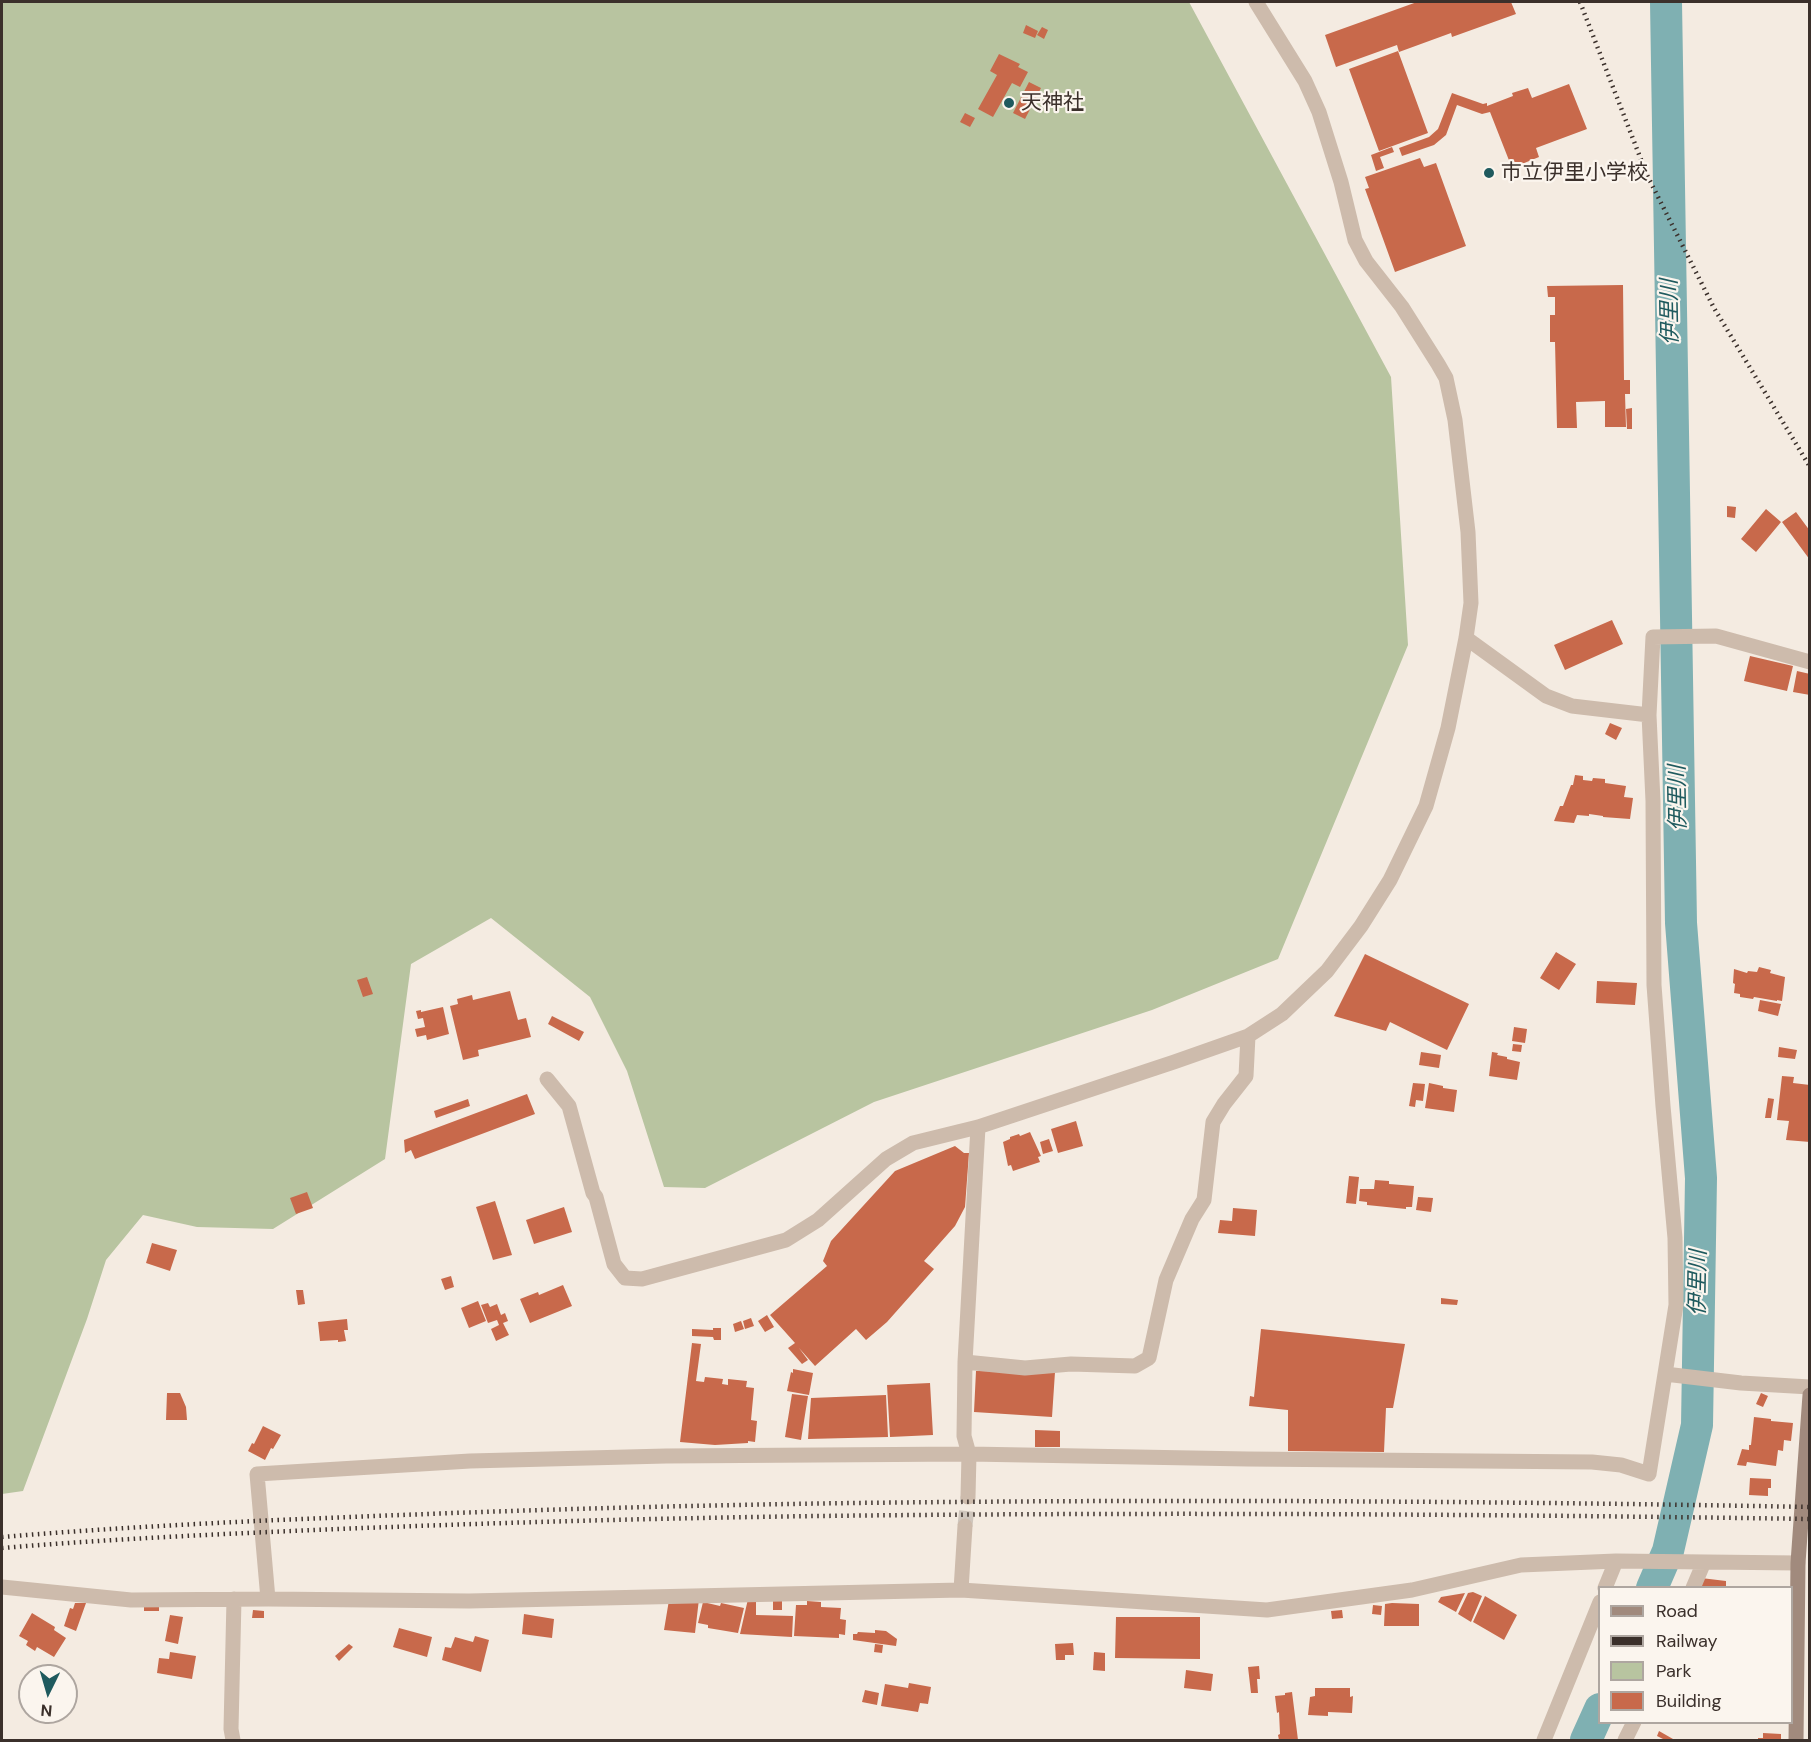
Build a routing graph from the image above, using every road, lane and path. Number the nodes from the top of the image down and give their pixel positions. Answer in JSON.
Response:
{"nodes":[{"id":1,"x":1256,"y":2,"type":"edge"},
{"id":2,"x":1466,"y":638,"type":"junction"},
{"id":3,"x":1809,"y":662,"type":"edge"},
{"id":4,"x":1649,"y":715,"type":"junction"},
{"id":5,"x":1248,"y":1036,"type":"junction"},
{"id":6,"x":547,"y":1079,"type":"dead end"},
{"id":7,"x":978,"y":1127,"type":"junction"},
{"id":8,"x":965,"y":1362,"type":"junction"},
{"id":9,"x":1665,"y":1374,"type":"junction"},
{"id":10,"x":1809,"y":1387,"type":"edge"},
{"id":11,"x":1809,"y":1395,"type":"edge"},
{"id":12,"x":969,"y":1454,"type":"junction"},
{"id":13,"x":1807,"y":1475,"type":"edge"},
{"id":14,"x":968,"y":1497,"type":"tunnel mouth"},
{"id":15,"x":965,"y":1527,"type":"tunnel mouth"},
{"id":16,"x":1616,"y":1561,"type":"junction"},
{"id":17,"x":1704,"y":1562,"type":"junction"},
{"id":18,"x":1798,"y":1563,"type":"junction"},
{"id":19,"x":1605,"y":1586,"type":"edge"},
{"id":20,"x":1693,"y":1586,"type":"edge"},
{"id":21,"x":2,"y":1587,"type":"edge"},
{"id":22,"x":961,"y":1590,"type":"junction"},
{"id":23,"x":234,"y":1599,"type":"junction"},
{"id":24,"x":268,"y":1599,"type":"junction"},
{"id":25,"x":1598,"y":1605,"type":"edge"},
{"id":26,"x":1633,"y":1724,"type":"edge"},
{"id":27,"x":233,"y":1740,"type":"edge"},
{"id":28,"x":1544,"y":1740,"type":"edge"},
{"id":29,"x":1625,"y":1740,"type":"edge"},
{"id":30,"x":1796,"y":1740,"type":"edge"}],
"edges":[{"from":1,"to":2,"type":"street"},
{"from":2,"to":4,"type":"street"},
{"from":2,"to":5,"type":"street"},
{"from":3,"to":4,"type":"street"},
{"from":4,"to":9,"type":"street"},
{"from":5,"to":7,"type":"street"},
{"from":5,"to":8,"type":"street"},
{"from":6,"to":7,"type":"street"},
{"from":7,"to":8,"type":"street"},
{"from":8,"to":12,"type":"street"},
{"from":9,"to":10,"type":"street"},
{"from":9,"to":12,"type":"street"},
{"from":11,"to":13,"type":"main road"},
{"from":12,"to":14,"type":"street"},
{"from":12,"to":24,"type":"street"},
{"from":13,"to":18,"type":"main road"},
{"from":15,"to":22,"type":"street"},
{"from":16,"to":17,"type":"street"},
{"from":16,"to":19,"type":"street"},
{"from":16,"to":22,"type":"street"},
{"from":17,"to":18,"type":"street"},
{"from":17,"to":20,"type":"street"},
{"from":18,"to":30,"type":"main road"},
{"from":21,"to":23,"type":"street"},
{"from":22,"to":24,"type":"street"},
{"from":23,"to":24,"type":"street"},
{"from":23,"to":27,"type":"street"},
{"from":25,"to":28,"type":"street"},
{"from":26,"to":29,"type":"street"}]}
